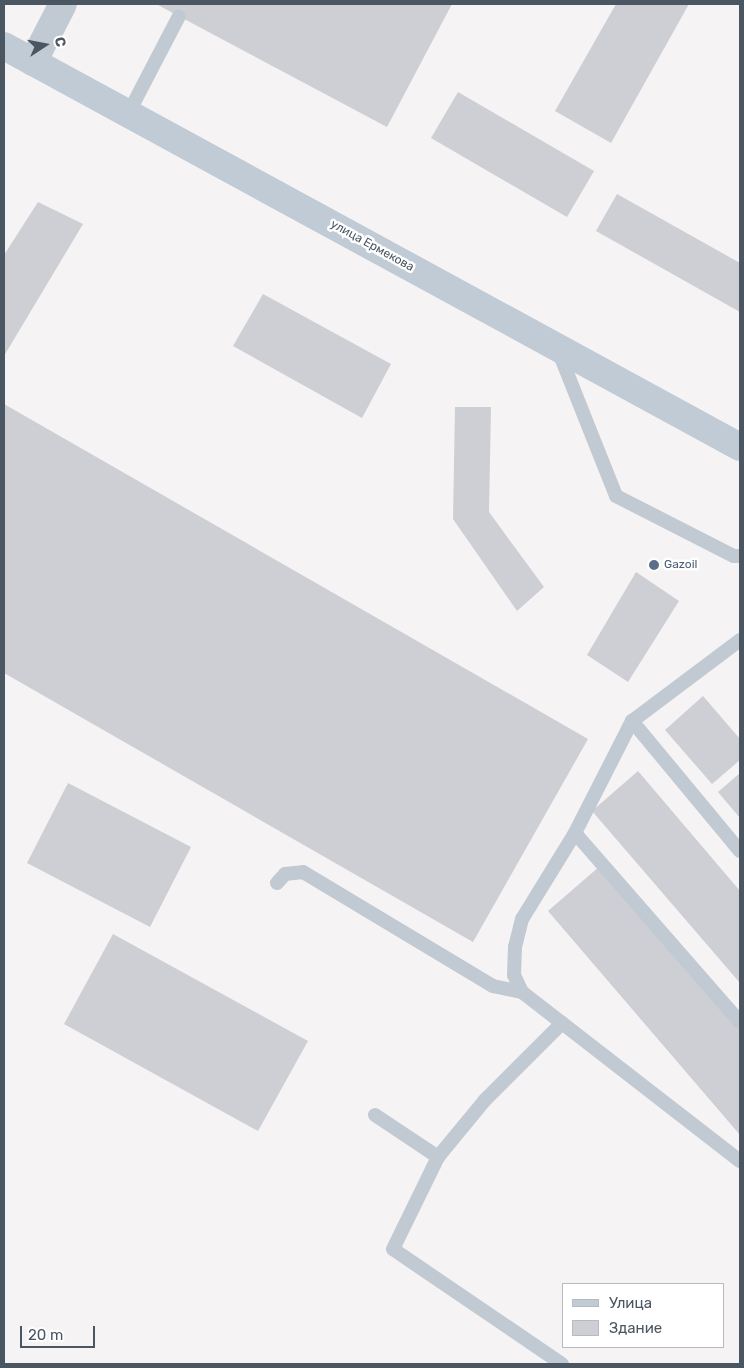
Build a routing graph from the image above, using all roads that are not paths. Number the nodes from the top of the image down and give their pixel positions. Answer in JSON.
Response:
{"nodes":[{"id":1,"x":63,"y":4,"type":"edge"},
{"id":2,"x":179,"y":16,"type":"dead end"},
{"id":3,"x":4,"y":46,"type":"edge"},
{"id":4,"x":33,"y":62,"type":"junction"},
{"id":5,"x":128,"y":114,"type":"junction"},
{"id":6,"x":556,"y":347,"type":"junction"},
{"id":7,"x":740,"y":446,"type":"edge"},
{"id":8,"x":740,"y":556,"type":"edge"},
{"id":9,"x":740,"y":640,"type":"edge"},
{"id":10,"x":632,"y":721,"type":"junction"},
{"id":11,"x":575,"y":833,"type":"junction"},
{"id":12,"x":740,"y":851,"type":"edge"},
{"id":13,"x":277,"y":882,"type":"dead end"},
{"id":14,"x":522,"y":992,"type":"junction"},
{"id":15,"x":740,"y":1022,"type":"edge"},
{"id":16,"x":562,"y":1024,"type":"junction"},
{"id":17,"x":375,"y":1115,"type":"dead end"},
{"id":18,"x":438,"y":1156,"type":"junction"},
{"id":19,"x":740,"y":1161,"type":"edge"},
{"id":20,"x":562,"y":1364,"type":"edge"}],
"edges":[{"from":1,"to":4,"type":"street"},
{"from":2,"to":5,"type":"lane"},
{"from":3,"to":4,"type":"main road","name":"улица Ермекова"},
{"from":4,"to":5,"type":"main road","name":"улица Ермекова"},
{"from":5,"to":6,"type":"main road","name":"улица Ермекова"},
{"from":6,"to":7,"type":"main road","name":"улица Ермекова"},
{"from":6,"to":8,"type":"lane"},
{"from":9,"to":10,"type":"lane"},
{"from":10,"to":11,"type":"lane"},
{"from":10,"to":12,"type":"lane"},
{"from":11,"to":14,"type":"lane"},
{"from":11,"to":15,"type":"lane"},
{"from":13,"to":14,"type":"lane"},
{"from":14,"to":16,"type":"lane"},
{"from":16,"to":18,"type":"lane"},
{"from":16,"to":19,"type":"lane"},
{"from":17,"to":18,"type":"lane"},
{"from":18,"to":20,"type":"lane"}]}
